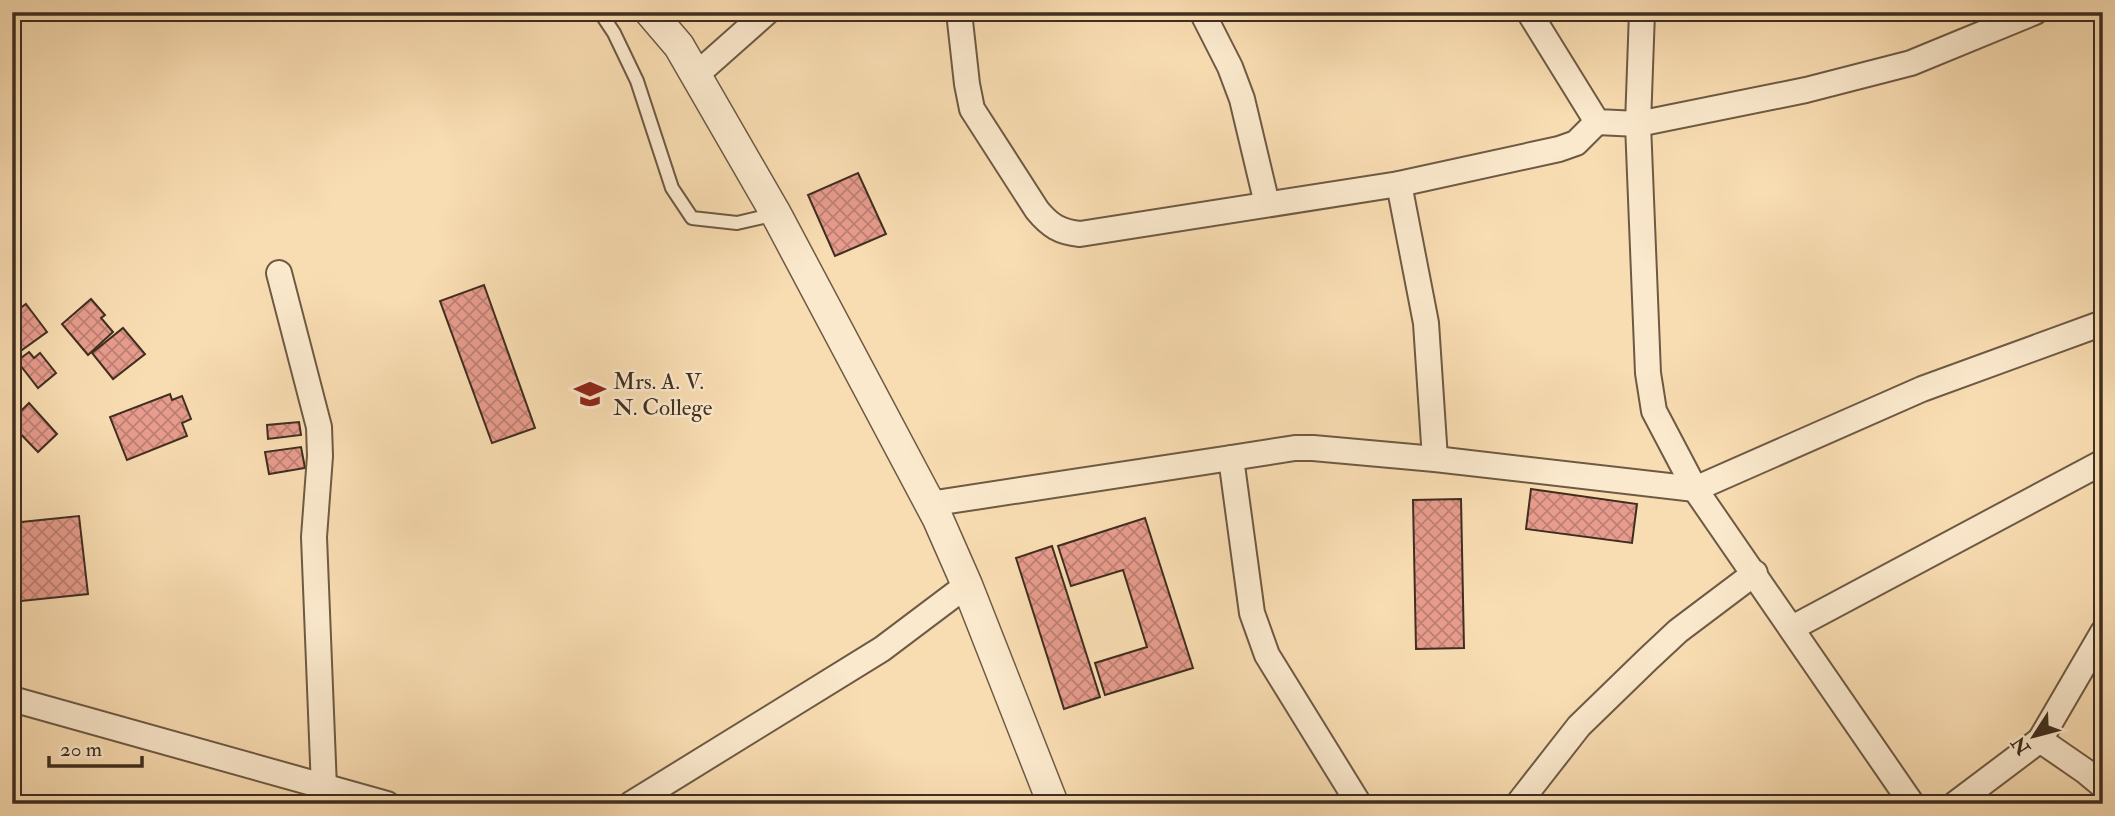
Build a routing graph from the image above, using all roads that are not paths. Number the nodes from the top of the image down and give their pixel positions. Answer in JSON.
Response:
{"nodes":[{"id":1,"x":600,"y":12,"type":"edge"},
{"id":2,"x":650,"y":12,"type":"edge"},
{"id":3,"x":767,"y":12,"type":"edge"},
{"id":4,"x":959,"y":12,"type":"edge"},
{"id":5,"x":1202,"y":12,"type":"edge"},
{"id":6,"x":1529,"y":12,"type":"edge"},
{"id":7,"x":1642,"y":12,"type":"edge"},
{"id":8,"x":2031,"y":13,"type":"edge"},
{"id":9,"x":696,"y":75,"type":"junction"},
{"id":10,"x":1597,"y":122,"type":"junction"},
{"id":11,"x":1638,"y":124,"type":"junction"},
{"id":12,"x":1399,"y":184,"type":"junction"},
{"id":13,"x":1267,"y":204,"type":"junction"},
{"id":14,"x":776,"y":214,"type":"junction"},
{"id":15,"x":279,"y":273,"type":"dead end"},
{"id":16,"x":2103,"y":323,"type":"edge"},
{"id":17,"x":1231,"y":458,"type":"junction"},
{"id":18,"x":1435,"y":459,"type":"junction"},
{"id":19,"x":2103,"y":462,"type":"edge"},
{"id":20,"x":1695,"y":489,"type":"junction"},
{"id":21,"x":929,"y":504,"type":"junction"},
{"id":22,"x":1755,"y":573,"type":"junction"},
{"id":23,"x":967,"y":584,"type":"junction"},
{"id":24,"x":1792,"y":628,"type":"junction"},
{"id":25,"x":2103,"y":632,"type":"edge"},
{"id":26,"x":12,"y":699,"type":"edge"},
{"id":27,"x":2040,"y":740,"type":"junction"},
{"id":28,"x":2103,"y":786,"type":"edge"},
{"id":29,"x":324,"y":788,"type":"junction"},
{"id":30,"x":387,"y":804,"type":"edge"},
{"id":31,"x":631,"y":804,"type":"edge"},
{"id":32,"x":1053,"y":804,"type":"edge"},
{"id":33,"x":1359,"y":804,"type":"edge"},
{"id":34,"x":1518,"y":804,"type":"edge"},
{"id":35,"x":1912,"y":804,"type":"edge"},
{"id":36,"x":1955,"y":804,"type":"edge"}],
"edges":[{"from":1,"to":14,"type":"lane"},
{"from":2,"to":9,"type":"street"},
{"from":3,"to":9,"type":"street"},
{"from":4,"to":13,"type":"street"},
{"from":5,"to":13,"type":"street"},
{"from":6,"to":10,"type":"street"},
{"from":7,"to":11,"type":"street"},
{"from":8,"to":11,"type":"street"},
{"from":9,"to":14,"type":"street"},
{"from":10,"to":11,"type":"street"},
{"from":10,"to":12,"type":"street"},
{"from":11,"to":20,"type":"street"},
{"from":12,"to":13,"type":"street"},
{"from":12,"to":18,"type":"street"},
{"from":14,"to":21,"type":"street"},
{"from":15,"to":29,"type":"street"},
{"from":16,"to":20,"type":"street"},
{"from":17,"to":18,"type":"street"},
{"from":17,"to":21,"type":"street"},
{"from":17,"to":33,"type":"street"},
{"from":18,"to":20,"type":"street"},
{"from":19,"to":24,"type":"street"},
{"from":20,"to":22,"type":"street"},
{"from":21,"to":23,"type":"street"},
{"from":22,"to":24,"type":"street"},
{"from":22,"to":34,"type":"street"},
{"from":23,"to":31,"type":"street"},
{"from":23,"to":32,"type":"street"},
{"from":24,"to":35,"type":"street"},
{"from":25,"to":27,"type":"street"},
{"from":26,"to":29,"type":"street"},
{"from":27,"to":28,"type":"street"},
{"from":27,"to":36,"type":"street"},
{"from":29,"to":30,"type":"street"}]}
